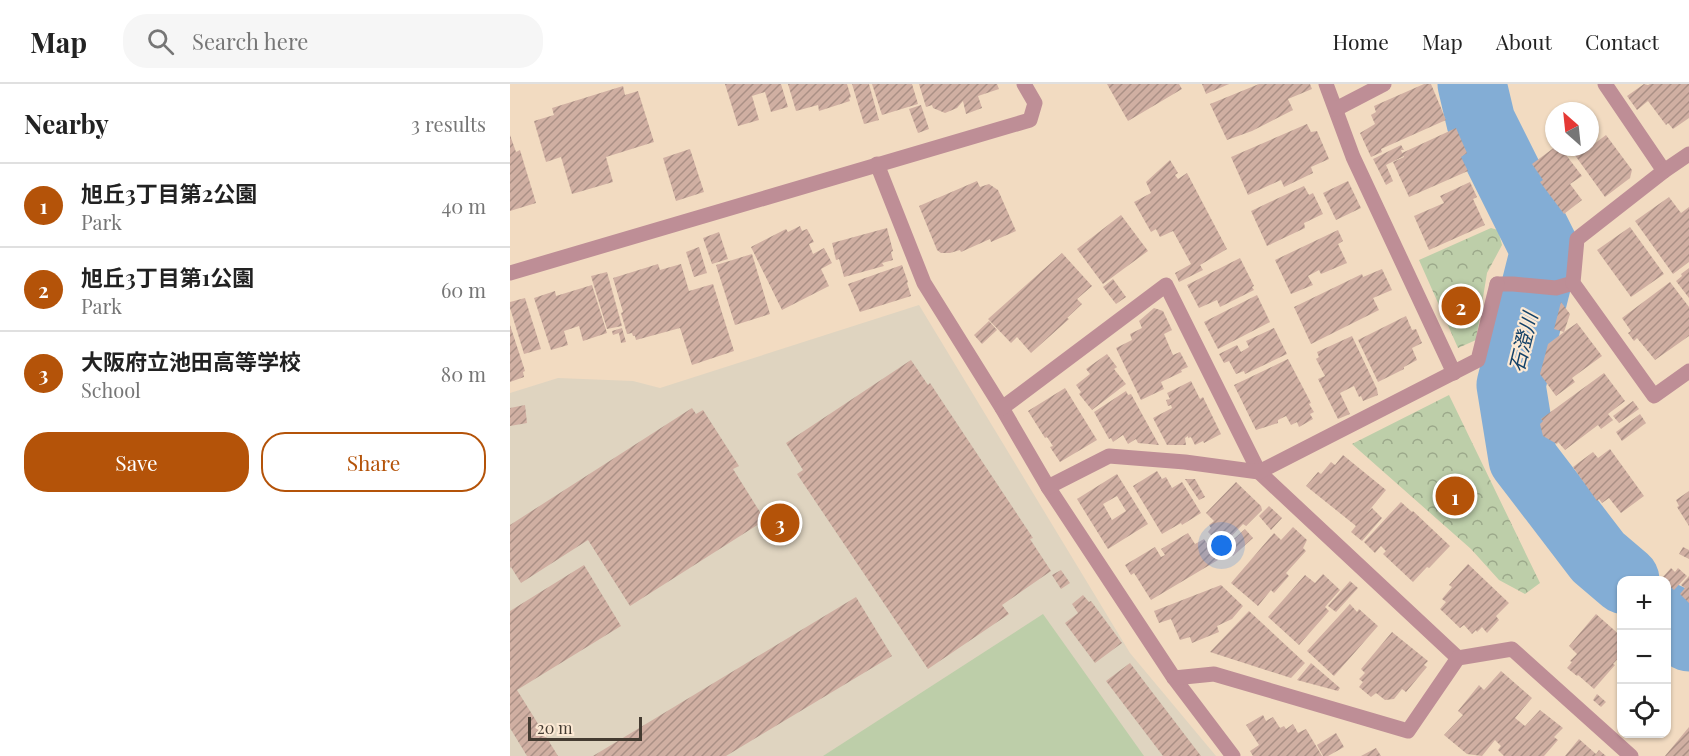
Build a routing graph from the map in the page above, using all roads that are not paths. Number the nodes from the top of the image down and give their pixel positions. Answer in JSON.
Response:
{"nodes":[{"id":1,"x":1024,"y":84,"type":"edge"},
{"id":2,"x":1326,"y":84,"type":"edge"},
{"id":3,"x":1384,"y":84,"type":"edge"},
{"id":4,"x":1605,"y":84,"type":"edge"},
{"id":5,"x":1335,"y":109,"type":"junction"},
{"id":6,"x":1689,"y":154,"type":"edge"},
{"id":7,"x":877,"y":164,"type":"junction"},
{"id":8,"x":1664,"y":171,"type":"junction"},
{"id":9,"x":510,"y":273,"type":"edge"},
{"id":10,"x":1573,"y":283,"type":"junction"},
{"id":11,"x":1689,"y":371,"type":"edge"},
{"id":12,"x":1454,"y":373,"type":"junction"},
{"id":13,"x":1002,"y":408,"type":"junction"},
{"id":14,"x":1259,"y":472,"type":"junction"},
{"id":15,"x":1048,"y":488,"type":"junction"},
{"id":16,"x":1458,"y":658,"type":"junction"},
{"id":17,"x":1174,"y":678,"type":"junction"},
{"id":18,"x":1233,"y":756,"type":"edge"},
{"id":19,"x":1631,"y":756,"type":"edge"}],
"edges":[{"from":1,"to":7,"type":"street"},
{"from":2,"to":5,"type":"street"},
{"from":3,"to":5,"type":"street"},
{"from":4,"to":8,"type":"street"},
{"from":5,"to":12,"type":"street"},
{"from":6,"to":8,"type":"street"},
{"from":7,"to":9,"type":"street"},
{"from":7,"to":13,"type":"street"},
{"from":8,"to":10,"type":"street"},
{"from":10,"to":11,"type":"street"},
{"from":10,"to":12,"type":"street"},
{"from":12,"to":14,"type":"street"},
{"from":13,"to":14,"type":"street"},
{"from":13,"to":15,"type":"street"},
{"from":14,"to":15,"type":"street"},
{"from":14,"to":16,"type":"street"},
{"from":15,"to":17,"type":"street"},
{"from":16,"to":17,"type":"street"},
{"from":16,"to":19,"type":"street"},
{"from":17,"to":18,"type":"street"}]}
